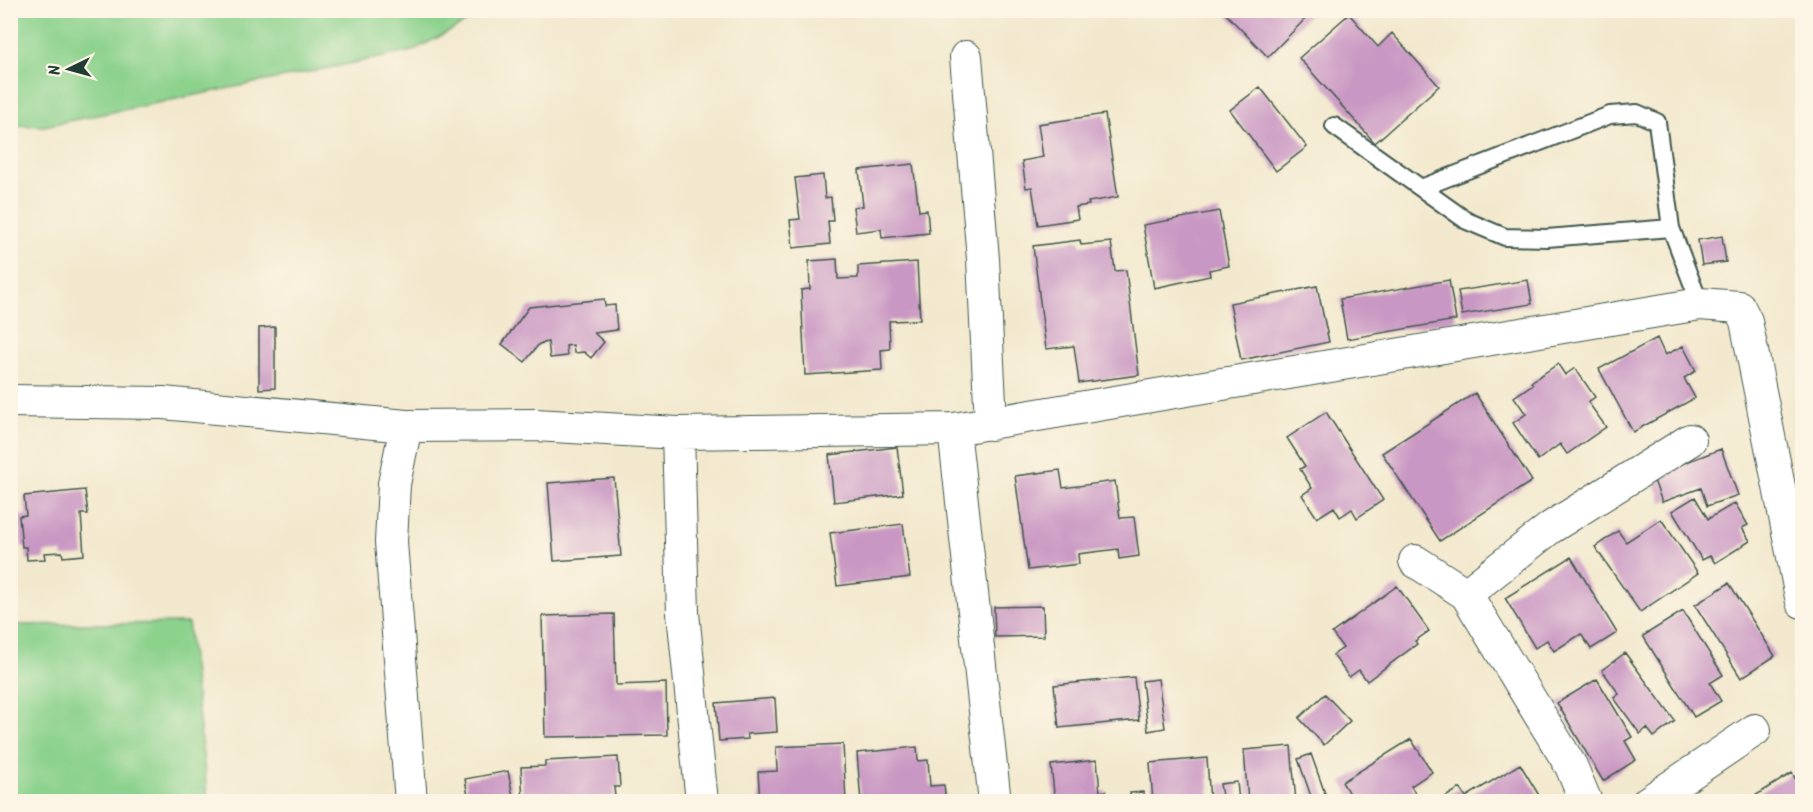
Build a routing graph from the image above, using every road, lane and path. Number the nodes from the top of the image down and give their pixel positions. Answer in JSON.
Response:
{"nodes":[{"id":1,"x":966,"y":57,"type":"dead end"},
{"id":2,"x":1334,"y":126,"type":"dead end"},
{"id":3,"x":1421,"y":188,"type":"junction"},
{"id":4,"x":1671,"y":228,"type":"junction"},
{"id":5,"x":1700,"y":304,"type":"junction"},
{"id":6,"x":10,"y":401,"type":"edge"},
{"id":7,"x":991,"y":424,"type":"junction"},
{"id":8,"x":406,"y":426,"type":"junction"},
{"id":9,"x":954,"y":429,"type":"junction"},
{"id":10,"x":678,"y":433,"type":"junction"},
{"id":11,"x":1690,"y":440,"type":"dead end"},
{"id":12,"x":1415,"y":561,"type":"dead end"},
{"id":13,"x":1466,"y":594,"type":"junction"},
{"id":14,"x":1803,"y":603,"type":"edge"},
{"id":15,"x":1755,"y":730,"type":"dead end"},
{"id":16,"x":411,"y":801,"type":"edge"},
{"id":17,"x":702,"y":801,"type":"edge"},
{"id":18,"x":995,"y":801,"type":"edge"},
{"id":19,"x":1586,"y":801,"type":"edge"},
{"id":20,"x":1648,"y":801,"type":"edge"}],
"edges":[{"from":1,"to":7,"type":"street"},
{"from":2,"to":3,"type":"lane"},
{"from":3,"to":4,"type":"lane"},
{"from":3,"to":4,"type":"lane"},
{"from":4,"to":5,"type":"lane"},
{"from":5,"to":7,"type":"street"},
{"from":5,"to":14,"type":"street"},
{"from":6,"to":8,"type":"street"},
{"from":7,"to":9,"type":"street"},
{"from":8,"to":10,"type":"street"},
{"from":8,"to":16,"type":"street"},
{"from":9,"to":10,"type":"street"},
{"from":9,"to":18,"type":"street"},
{"from":10,"to":17,"type":"street"},
{"from":11,"to":13,"type":"street"},
{"from":12,"to":13,"type":"street"},
{"from":13,"to":19,"type":"street"},
{"from":15,"to":20,"type":"street"}]}
